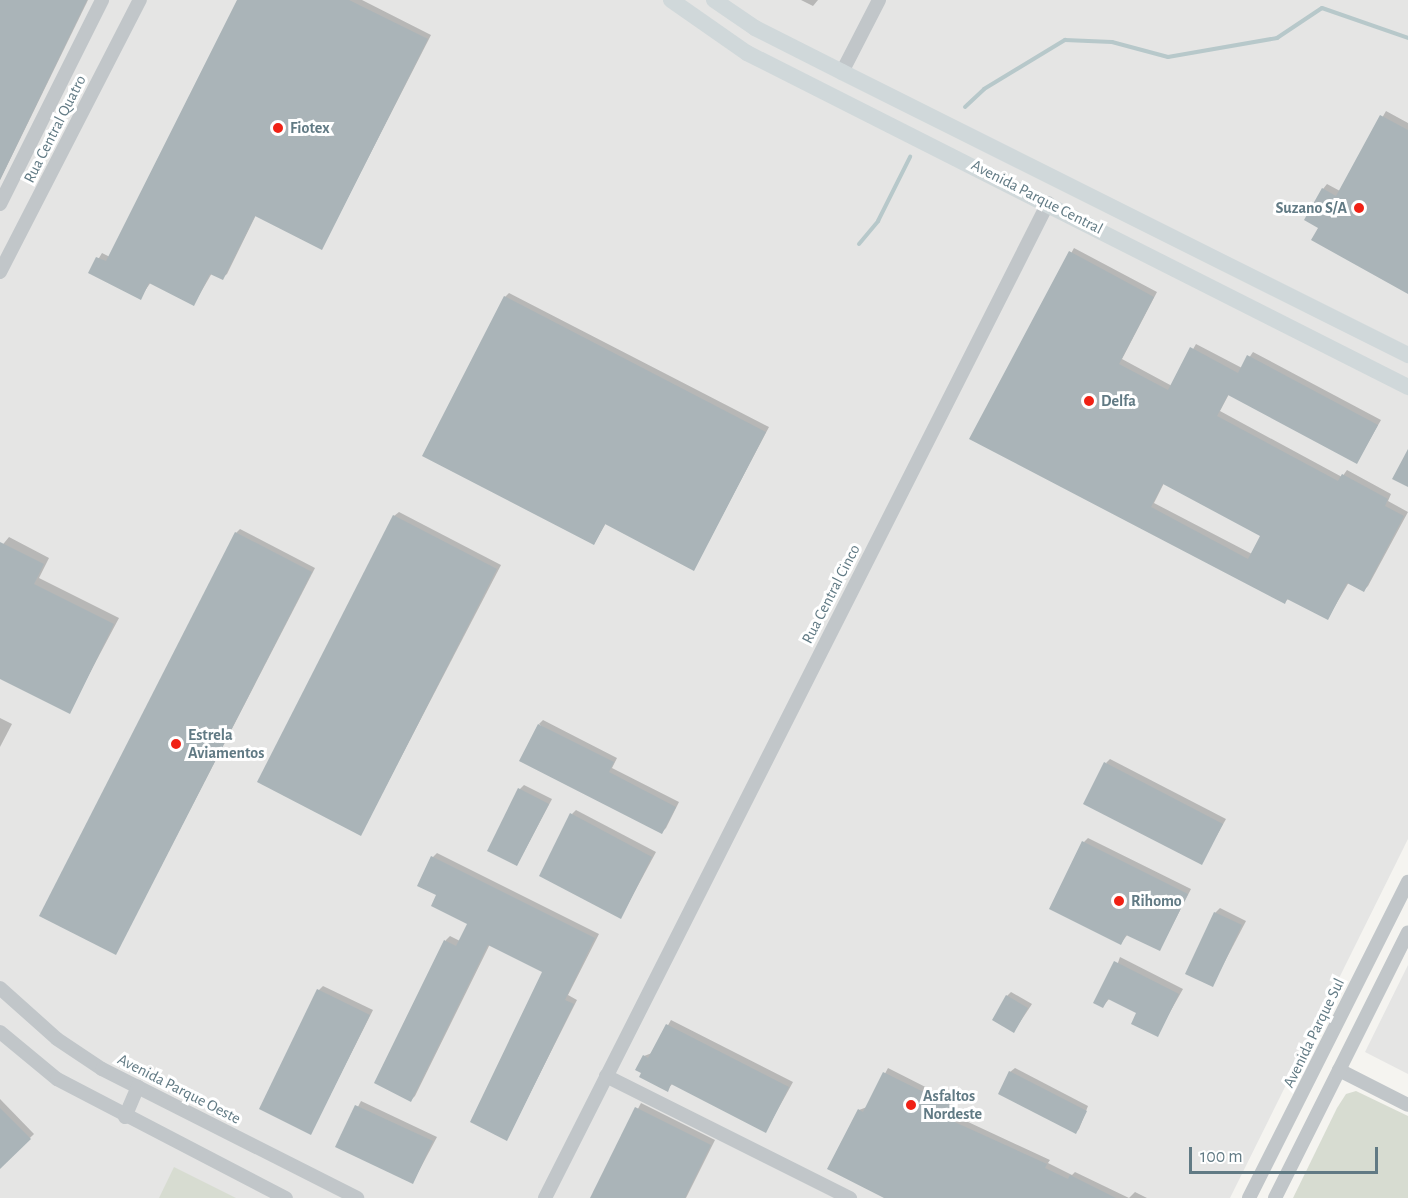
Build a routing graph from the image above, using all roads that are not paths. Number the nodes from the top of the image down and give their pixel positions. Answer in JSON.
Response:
{"nodes":[{"id":1,"x":102,"y":0,"type":"edge"},
{"id":2,"x":140,"y":0,"type":"edge"},
{"id":3,"x":671,"y":0,"type":"edge"},
{"id":4,"x":714,"y":0,"type":"edge"},
{"id":5,"x":879,"y":0,"type":"edge"},
{"id":6,"x":842,"y":72,"type":"junction"},
{"id":7,"x":1048,"y":203,"type":"junction"},
{"id":8,"x":0,"y":204,"type":"edge"},
{"id":9,"x":0,"y":272,"type":"edge"},
{"id":10,"x":1408,"y":355,"type":"edge"},
{"id":11,"x":1408,"y":387,"type":"edge"},
{"id":12,"x":1408,"y":882,"type":"edge"},
{"id":13,"x":1408,"y":932,"type":"edge"},
{"id":14,"x":0,"y":988,"type":"edge"},
{"id":15,"x":0,"y":1032,"type":"edge"},
{"id":16,"x":1340,"y":1070,"type":"junction"},
{"id":17,"x":606,"y":1076,"type":"junction"},
{"id":18,"x":138,"y":1087,"type":"junction"},
{"id":19,"x":1408,"y":1105,"type":"edge"},
{"id":20,"x":125,"y":1117,"type":"junction"},
{"id":21,"x":286,"y":1198,"type":"edge"},
{"id":22,"x":357,"y":1198,"type":"edge"},
{"id":23,"x":545,"y":1198,"type":"edge"},
{"id":24,"x":850,"y":1198,"type":"edge"},
{"id":25,"x":1249,"y":1198,"type":"edge"},
{"id":26,"x":1275,"y":1198,"type":"edge"}],
"edges":[{"from":1,"to":8,"type":"street"},
{"from":2,"to":9,"type":"street","name":"Rua Central Quatro"},
{"from":3,"to":7,"type":"main road","name":"Avenida Parque Central"},
{"from":4,"to":6,"type":"main road","name":"Avenida Parque Central"},
{"from":5,"to":6,"type":"street"},
{"from":6,"to":10,"type":"main road","name":"Avenida Parque Central"},
{"from":7,"to":11,"type":"main road","name":"Avenida Parque Central"},
{"from":7,"to":17,"type":"street","name":"Rua Central Cinco"},
{"from":12,"to":25,"type":"street","name":"Avenida Parque Sul"},
{"from":13,"to":16,"type":"street"},
{"from":14,"to":18,"type":"street","name":"Avenida Parque Oeste"},
{"from":15,"to":20,"type":"street"},
{"from":16,"to":19,"type":"street"},
{"from":16,"to":26,"type":"street"},
{"from":17,"to":23,"type":"street","name":"Rua Central Cinco"},
{"from":17,"to":24,"type":"street"},
{"from":18,"to":20,"type":"street"},
{"from":18,"to":22,"type":"street","name":"Avenida Parque Oeste"},
{"from":20,"to":21,"type":"street"}]}
